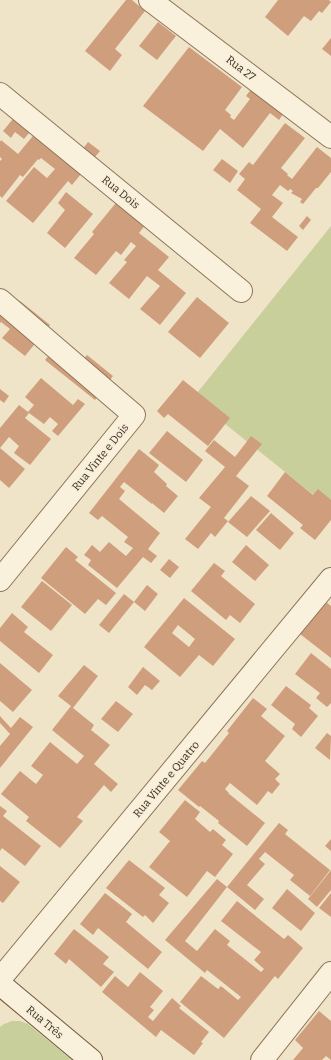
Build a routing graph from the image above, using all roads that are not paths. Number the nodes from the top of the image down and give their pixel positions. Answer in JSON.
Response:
{"nodes":[{"id":1,"x":150,"y":0,"type":"edge"},
{"id":2,"x":0,"y":94,"type":"edge"},
{"id":3,"x":331,"y":137,"type":"edge"},
{"id":4,"x":242,"y":291,"type":"dead end"},
{"id":5,"x":0,"y":300,"type":"edge"},
{"id":6,"x":331,"y":579,"type":"edge"},
{"id":7,"x":0,"y":580,"type":"edge"},
{"id":8,"x":331,"y":973,"type":"edge"},
{"id":9,"x":0,"y":979,"type":"edge"},
{"id":10,"x":0,"y":984,"type":"edge"},
{"id":11,"x":91,"y":1060,"type":"edge"},
{"id":12,"x":262,"y":1060,"type":"edge"}],
"edges":[{"from":1,"to":3,"type":"street","name":"Rua 27"},
{"from":2,"to":4,"type":"street","name":"Rua Dois"},
{"from":5,"to":7,"type":"street","name":"Rua Vinte e Dois"},
{"from":6,"to":9,"type":"street","name":"Rua Vinte e Quatro"},
{"from":8,"to":12,"type":"street"},
{"from":10,"to":11,"type":"street","name":"Rua Três"}]}
